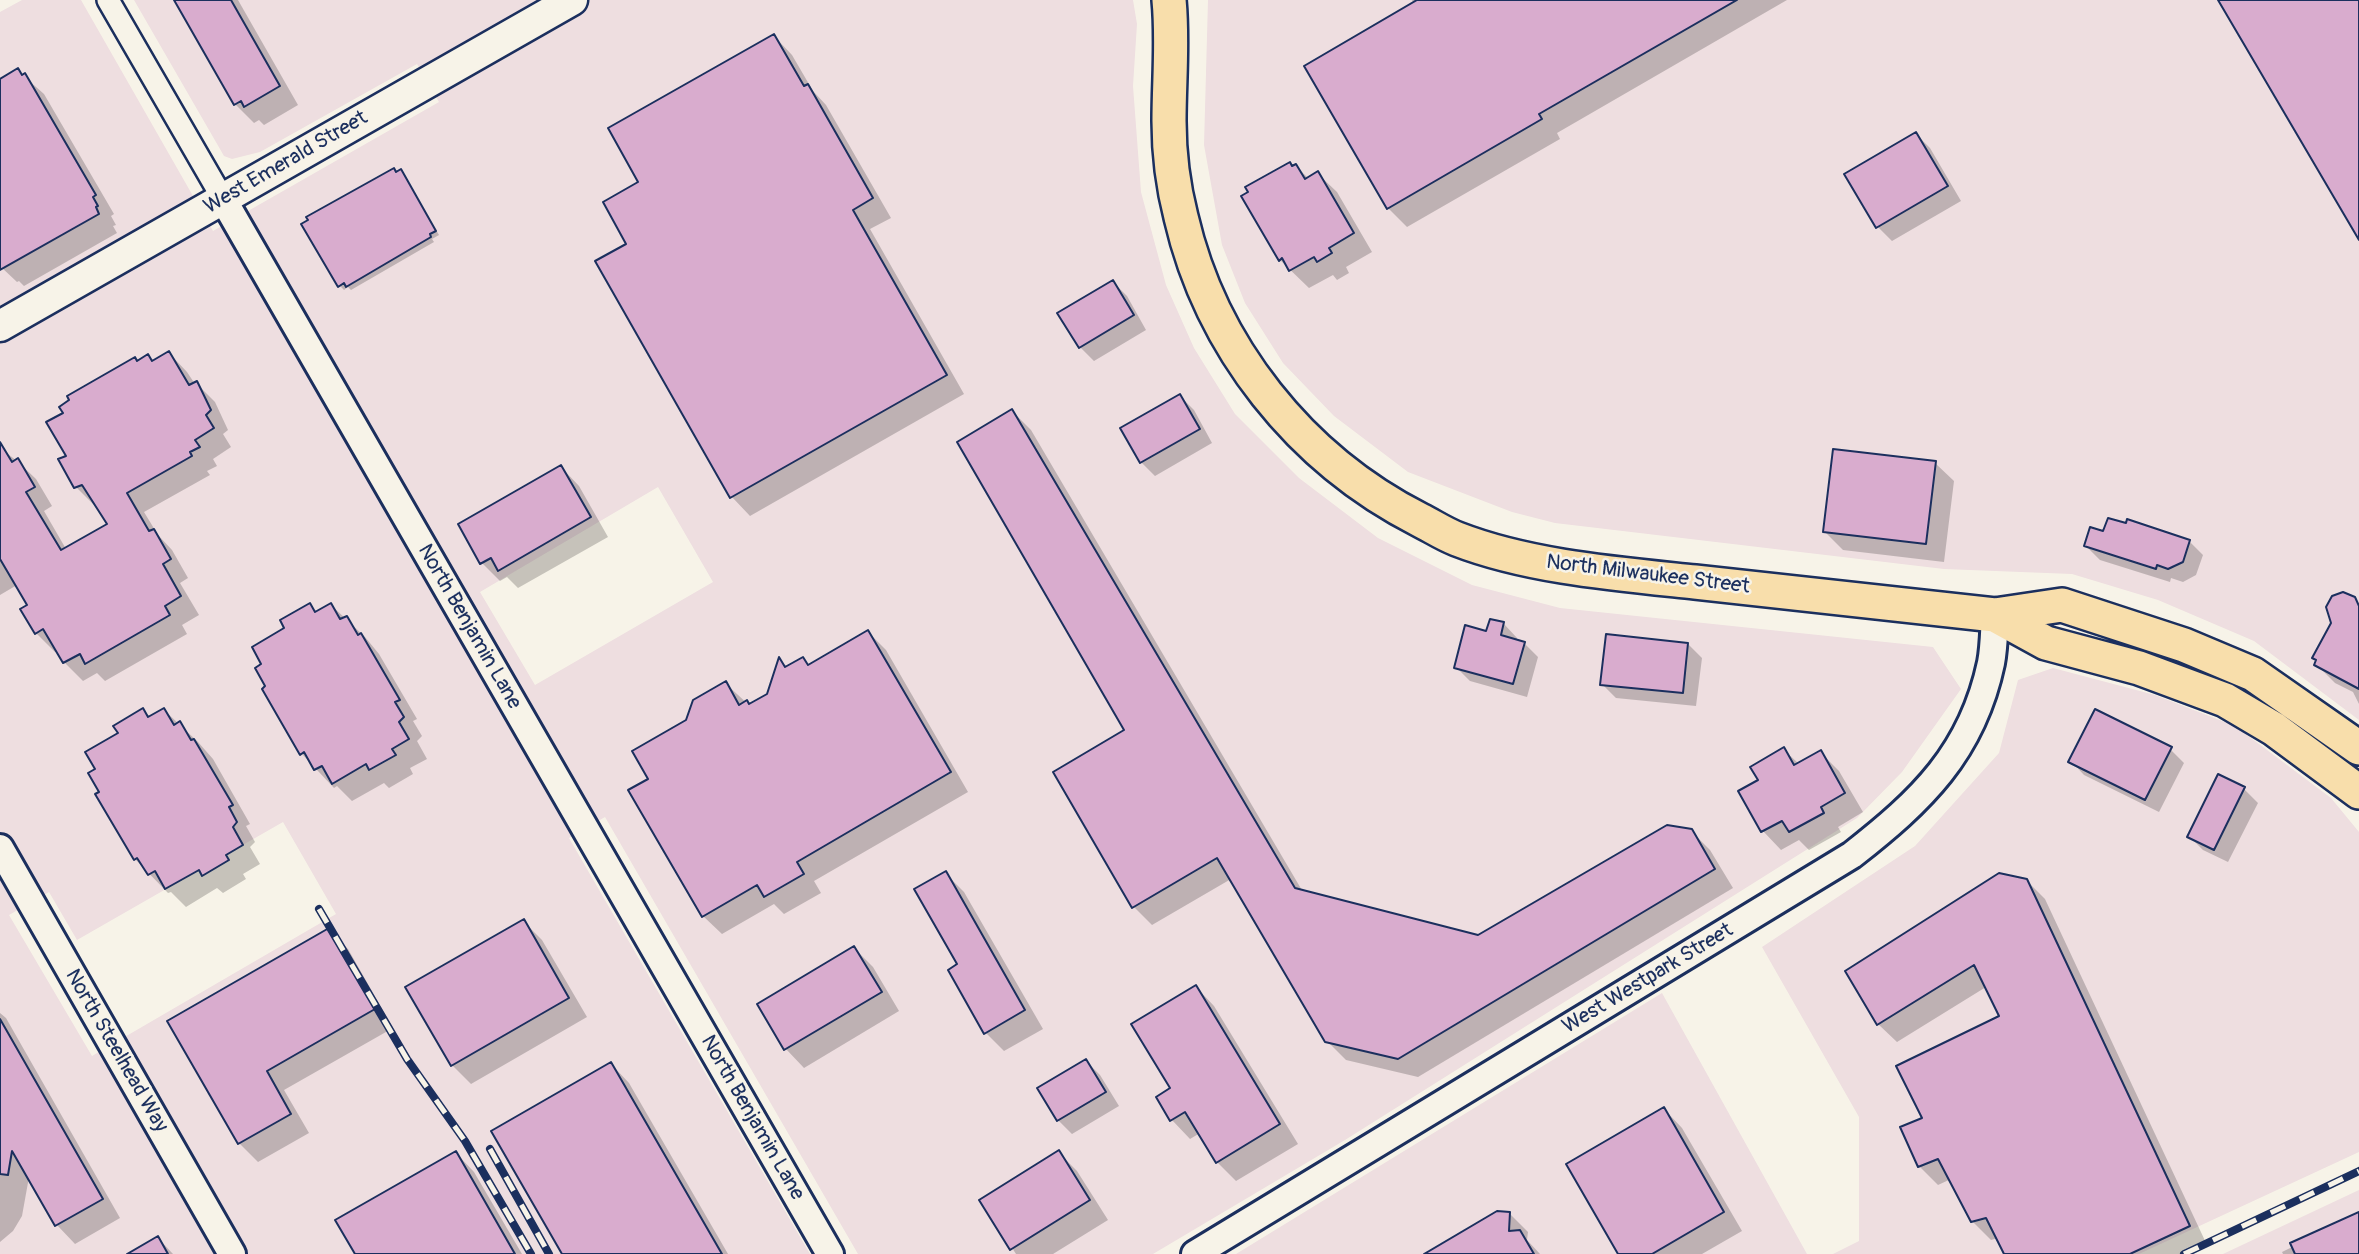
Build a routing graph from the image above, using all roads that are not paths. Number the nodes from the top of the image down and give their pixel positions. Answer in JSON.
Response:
{"nodes":[{"id":1,"x":108,"y":0,"type":"edge"},
{"id":2,"x":572,"y":0,"type":"edge"},
{"id":3,"x":1170,"y":0,"type":"edge"},
{"id":4,"x":223,"y":200,"type":"junction"},
{"id":5,"x":0,"y":326,"type":"edge"},
{"id":6,"x":1995,"y":615,"type":"junction"},
{"id":7,"x":2225,"y":700,"type":"junction"},
{"id":8,"x":2359,"y":748,"type":"edge"},
{"id":9,"x":2359,"y":768,"type":"edge"},
{"id":10,"x":2359,"y":792,"type":"edge"},
{"id":11,"x":0,"y":848,"type":"edge"},
{"id":12,"x":232,"y":1254,"type":"edge"},
{"id":13,"x":830,"y":1254,"type":"edge"},
{"id":14,"x":1195,"y":1254,"type":"edge"}],
"edges":[{"from":1,"to":4,"type":"street","name":"North Benjamin Lane"},
{"from":2,"to":4,"type":"main road","name":"West Emerald Street"},
{"from":3,"to":6,"type":"main road","name":"North Milwaukee Street"},
{"from":4,"to":5,"type":"main road","name":"West Emerald Street"},
{"from":4,"to":13,"type":"street","name":"North Benjamin Lane"},
{"from":6,"to":7,"type":"main road","name":"North Milwaukee Street"},
{"from":6,"to":8,"type":"main road","name":"North Milwaukee Street"},
{"from":6,"to":14,"type":"street","name":"West Westpark Street"},
{"from":7,"to":9,"type":"main road"},
{"from":7,"to":10,"type":"main road","name":"North Milwaukee Street"},
{"from":11,"to":12,"type":"street","name":"North Steelhead Way"}]}
